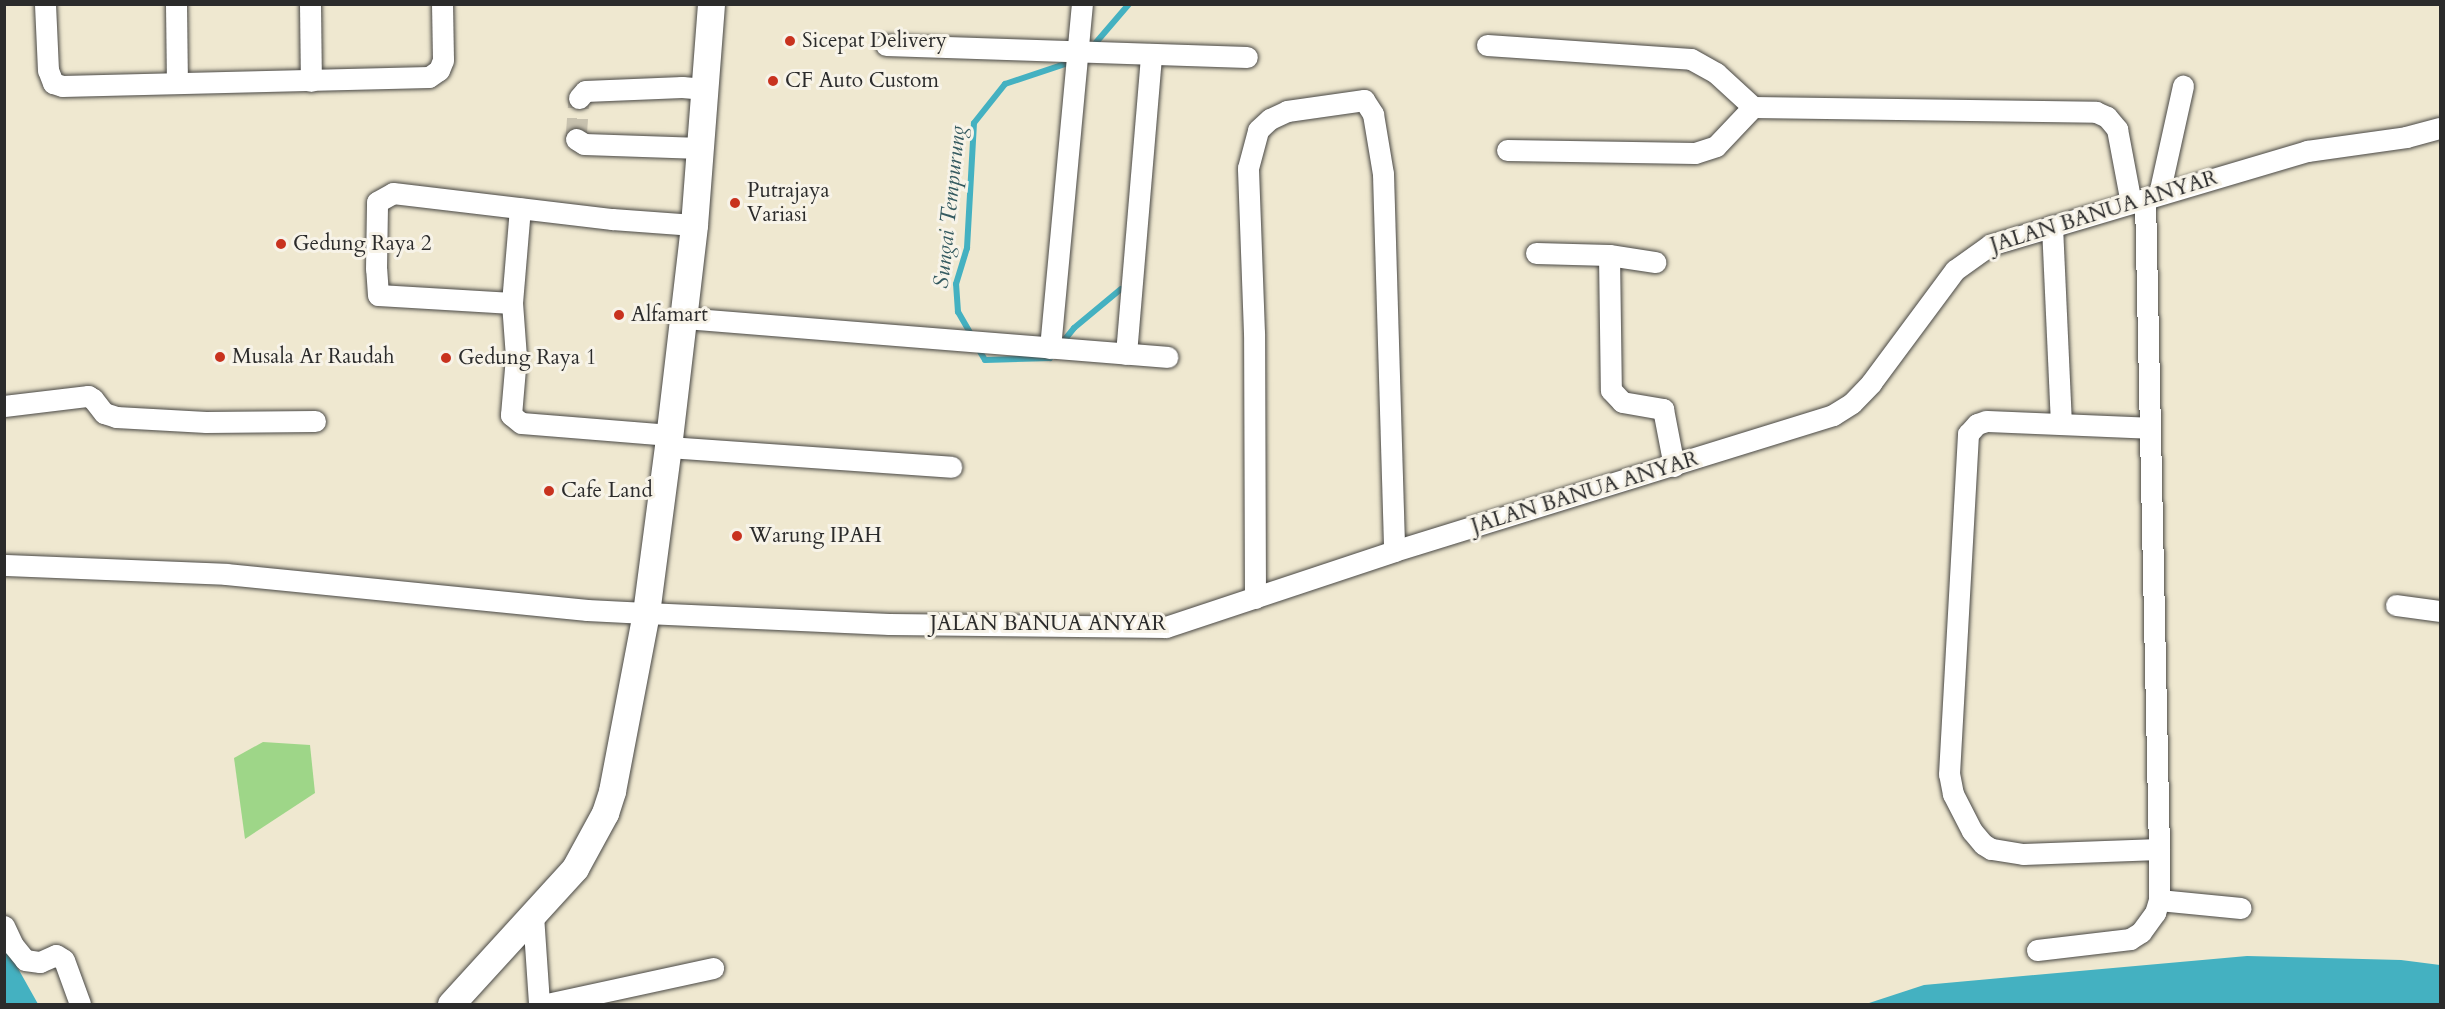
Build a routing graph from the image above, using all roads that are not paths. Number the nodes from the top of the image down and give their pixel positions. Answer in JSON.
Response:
{"nodes":[{"id":1,"x":45,"y":4,"type":"edge"},
{"id":2,"x":176,"y":4,"type":"edge"},
{"id":3,"x":310,"y":4,"type":"edge"},
{"id":4,"x":442,"y":4,"type":"edge"},
{"id":5,"x":711,"y":4,"type":"edge"},
{"id":6,"x":1082,"y":4,"type":"edge"},
{"id":7,"x":886,"y":45,"type":"dead end"},
{"id":8,"x":1488,"y":45,"type":"dead end"},
{"id":9,"x":1077,"y":51,"type":"junction"},
{"id":10,"x":1150,"y":54,"type":"junction"},
{"id":11,"x":1247,"y":57,"type":"dead end"},
{"id":12,"x":311,"y":81,"type":"junction"},
{"id":13,"x":177,"y":83,"type":"junction"},
{"id":14,"x":2183,"y":86,"type":"dead end"},
{"id":15,"x":705,"y":89,"type":"junction"},
{"id":16,"x":579,"y":98,"type":"dead end"},
{"id":17,"x":1753,"y":107,"type":"junction"},
{"id":18,"x":2440,"y":128,"type":"edge"},
{"id":19,"x":576,"y":139,"type":"dead end"},
{"id":20,"x":701,"y":148,"type":"junction"},
{"id":21,"x":1507,"y":150,"type":"dead end"},
{"id":22,"x":2145,"y":199,"type":"junction"},
{"id":23,"x":520,"y":208,"type":"junction"},
{"id":24,"x":694,"y":225,"type":"junction"},
{"id":25,"x":2052,"y":226,"type":"junction"},
{"id":26,"x":1536,"y":253,"type":"dead end"},
{"id":27,"x":1609,"y":255,"type":"junction"},
{"id":28,"x":1655,"y":262,"type":"dead end"},
{"id":29,"x":512,"y":303,"type":"junction"},
{"id":30,"x":683,"y":318,"type":"junction"},
{"id":31,"x":1050,"y":348,"type":"junction"},
{"id":32,"x":1126,"y":354,"type":"junction"},
{"id":33,"x":1167,"y":357,"type":"dead end"},
{"id":34,"x":4,"y":406,"type":"edge"},
{"id":35,"x":315,"y":421,"type":"dead end"},
{"id":36,"x":2061,"y":423,"type":"junction"},
{"id":37,"x":2150,"y":429,"type":"junction"},
{"id":38,"x":669,"y":441,"type":"junction"},
{"id":39,"x":1674,"y":466,"type":"junction"},
{"id":40,"x":951,"y":468,"type":"dead end"},
{"id":41,"x":1394,"y":551,"type":"junction"},
{"id":42,"x":4,"y":565,"type":"edge"},
{"id":43,"x":1255,"y":598,"type":"junction"},
{"id":44,"x":2396,"y":605,"type":"dead end"},
{"id":45,"x":2440,"y":611,"type":"edge"},
{"id":46,"x":646,"y":614,"type":"junction"},
{"id":47,"x":2159,"y":849,"type":"junction"},
{"id":48,"x":2159,"y":900,"type":"junction"},
{"id":49,"x":2241,"y":908,"type":"dead end"},
{"id":50,"x":533,"y":915,"type":"junction"},
{"id":51,"x":4,"y":926,"type":"edge"},
{"id":52,"x":2037,"y":950,"type":"dead end"},
{"id":53,"x":713,"y":968,"type":"dead end"},
{"id":54,"x":80,"y":1005,"type":"edge"},
{"id":55,"x":451,"y":1005,"type":"edge"},
{"id":56,"x":539,"y":1005,"type":"edge"},
{"id":57,"x":547,"y":1005,"type":"edge"}],
"edges":[{"from":1,"to":13,"type":"street"},
{"from":2,"to":13,"type":"street"},
{"from":3,"to":12,"type":"street"},
{"from":4,"to":12,"type":"street"},
{"from":5,"to":15,"type":"main road"},
{"from":6,"to":9,"type":"street"},
{"from":7,"to":9,"type":"street"},
{"from":8,"to":17,"type":"street"},
{"from":9,"to":10,"type":"street"},
{"from":9,"to":31,"type":"street"},
{"from":10,"to":11,"type":"street"},
{"from":10,"to":32,"type":"street"},
{"from":12,"to":13,"type":"street"},
{"from":14,"to":22,"type":"street"},
{"from":15,"to":16,"type":"street"},
{"from":15,"to":20,"type":"main road"},
{"from":17,"to":21,"type":"street"},
{"from":17,"to":22,"type":"street"},
{"from":18,"to":22,"type":"street","name":"JALAN BANUA ANYAR"},
{"from":19,"to":20,"type":"street"},
{"from":20,"to":24,"type":"main road"},
{"from":22,"to":25,"type":"street","name":"JALAN BANUA ANYAR"},
{"from":22,"to":37,"type":"street"},
{"from":23,"to":24,"type":"street"},
{"from":23,"to":29,"type":"street"},
{"from":23,"to":29,"type":"street"},
{"from":24,"to":30,"type":"main road"},
{"from":25,"to":36,"type":"street"},
{"from":25,"to":39,"type":"street","name":"JALAN BANUA ANYAR"},
{"from":26,"to":27,"type":"street"},
{"from":27,"to":28,"type":"street"},
{"from":27,"to":39,"type":"street"},
{"from":29,"to":38,"type":"street"},
{"from":30,"to":31,"type":"street"},
{"from":30,"to":38,"type":"main road"},
{"from":31,"to":32,"type":"street"},
{"from":32,"to":33,"type":"street"},
{"from":34,"to":35,"type":"street"},
{"from":36,"to":37,"type":"street"},
{"from":36,"to":47,"type":"street"},
{"from":37,"to":47,"type":"street"},
{"from":38,"to":40,"type":"street"},
{"from":38,"to":46,"type":"main road"},
{"from":39,"to":41,"type":"street","name":"JALAN BANUA ANYAR"},
{"from":41,"to":43,"type":"street","name":"JALAN BANUA ANYAR"},
{"from":41,"to":43,"type":"street"},
{"from":42,"to":46,"type":"street","name":"JALAN BANUA ANYAR"},
{"from":43,"to":46,"type":"street","name":"JALAN BANUA ANYAR"},
{"from":44,"to":45,"type":"street"},
{"from":46,"to":50,"type":"main road"},
{"from":47,"to":48,"type":"street"},
{"from":48,"to":49,"type":"street"},
{"from":48,"to":52,"type":"street"},
{"from":50,"to":55,"type":"main road"},
{"from":50,"to":56,"type":"street"},
{"from":51,"to":54,"type":"street"},
{"from":53,"to":57,"type":"street"}]}
